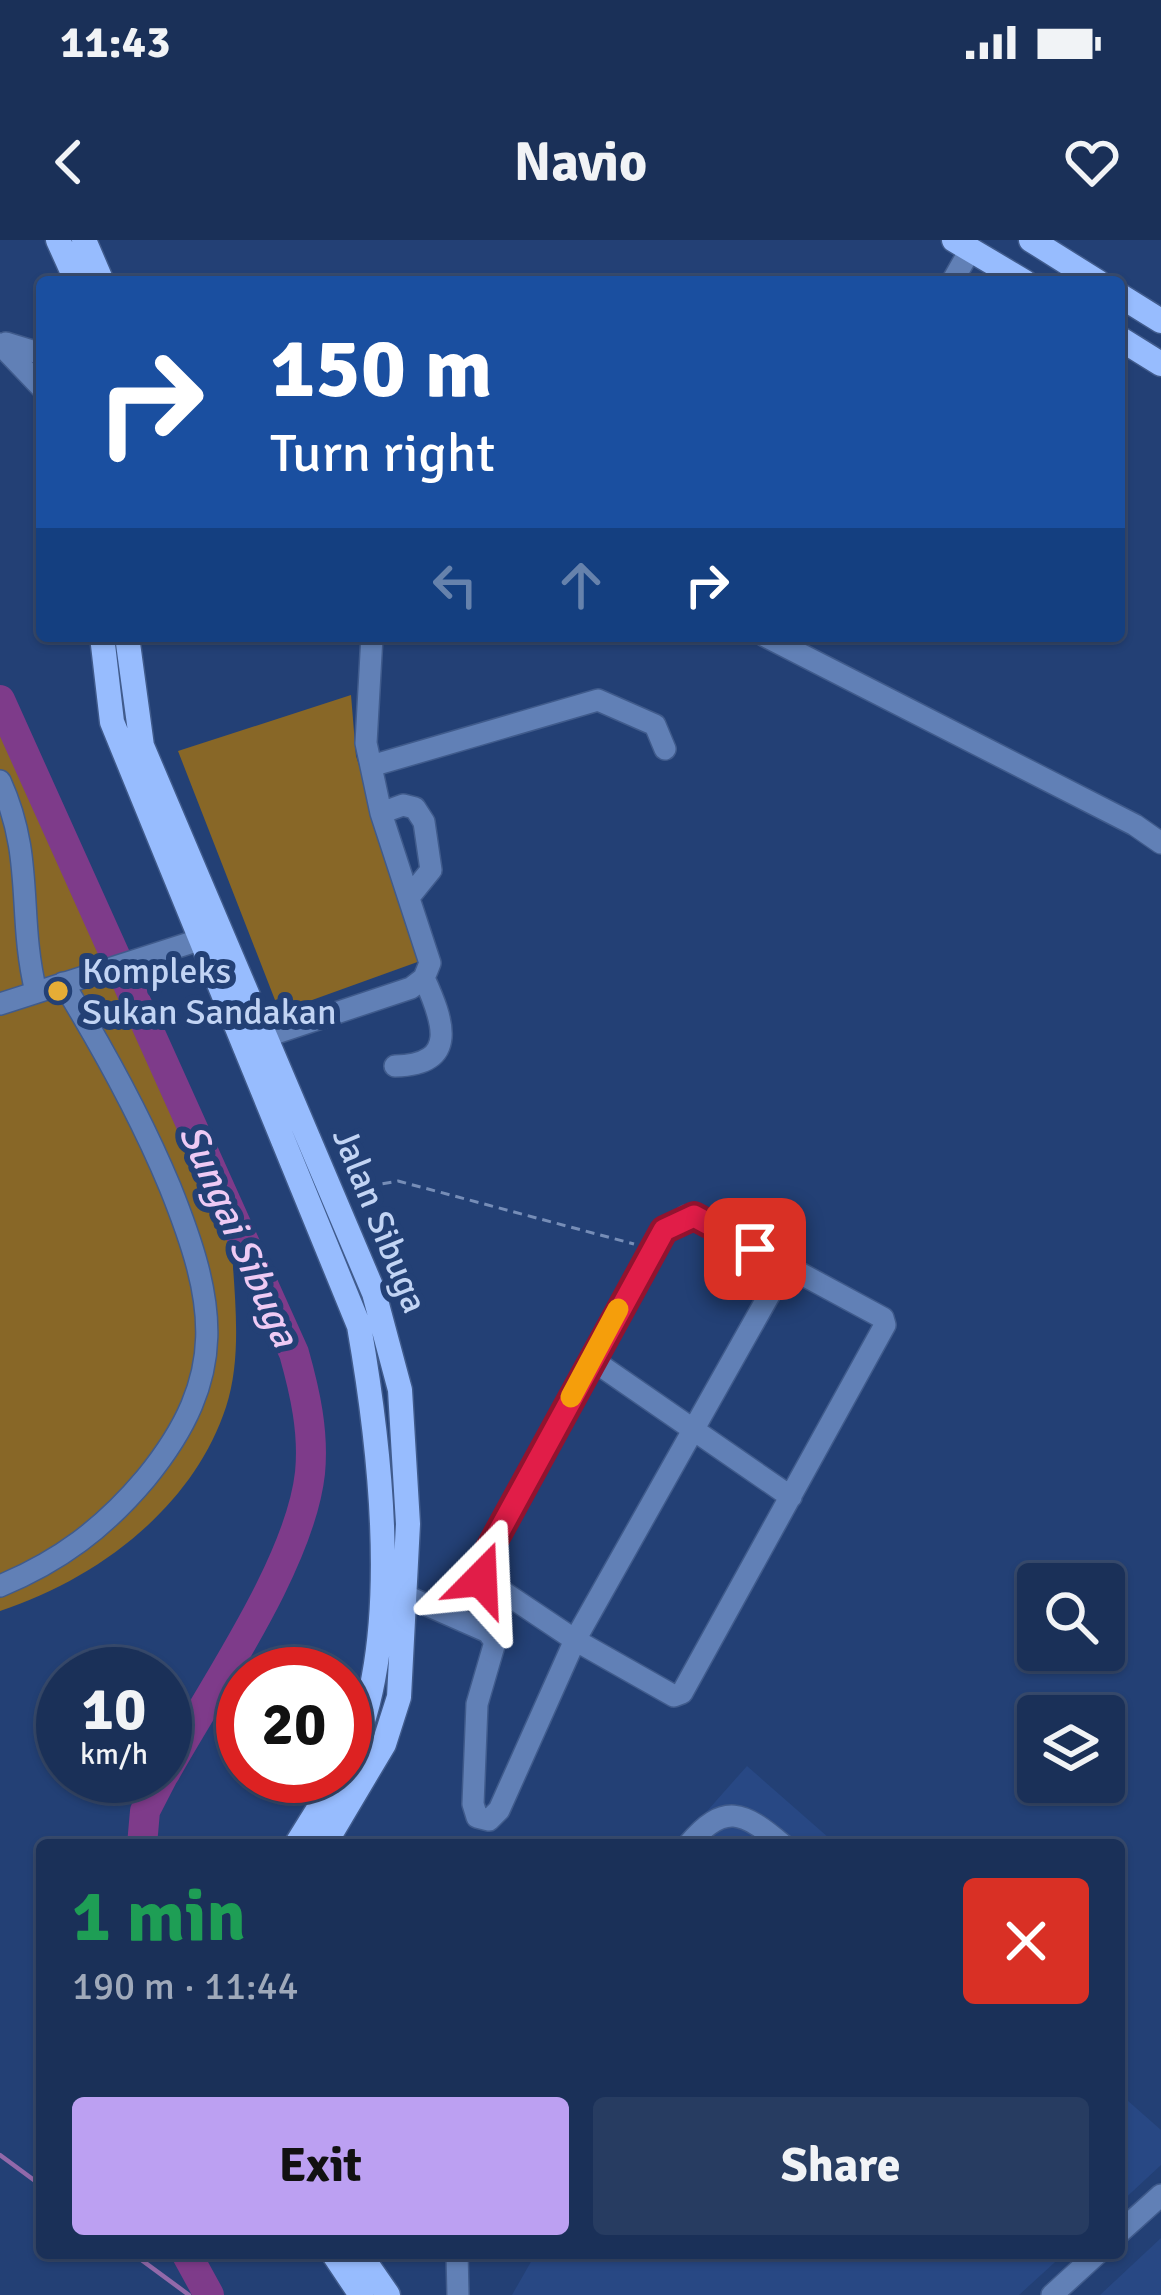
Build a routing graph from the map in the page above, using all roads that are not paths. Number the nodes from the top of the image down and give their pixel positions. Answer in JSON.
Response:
{"nodes":[{"id":1,"x":58,"y":240,"type":"edge"},
{"id":2,"x":84,"y":240,"type":"edge"},
{"id":3,"x":1030,"y":240,"type":"edge"},
{"id":4,"x":962,"y":245,"type":"edge"},
{"id":5,"x":74,"y":276,"type":"edge"},
{"id":6,"x":100,"y":276,"type":"edge"},
{"id":7,"x":954,"y":276,"type":"edge"},
{"id":8,"x":1015,"y":276,"type":"edge"},
{"id":9,"x":1088,"y":276,"type":"edge"},
{"id":10,"x":1125,"y":299,"type":"edge"},
{"id":11,"x":1161,"y":321,"type":"edge"},
{"id":12,"x":0,"y":342,"type":"edge"},
{"id":13,"x":1125,"y":342,"type":"edge"},
{"id":14,"x":36,"y":352,"type":"edge"},
{"id":15,"x":1161,"y":364,"type":"edge"},
{"id":16,"x":36,"y":381,"type":"edge"},
{"id":17,"x":104,"y":642,"type":"edge"},
{"id":18,"x":128,"y":642,"type":"edge"},
{"id":19,"x":372,"y":642,"type":"edge"},
{"id":20,"x":777,"y":642,"type":"edge"},
{"id":21,"x":665,"y":749,"type":"dead end"},
{"id":22,"x":371,"y":766,"type":"junction"},
{"id":23,"x":0,"y":782,"type":"edge"},
{"id":24,"x":381,"y":813,"type":"junction"},
{"id":25,"x":1161,"y":843,"type":"edge"},
{"id":26,"x":410,"y":896,"type":"junction"},
{"id":27,"x":199,"y":940,"type":"junction"},
{"id":28,"x":424,"y":978,"type":"junction"},
{"id":29,"x":63,"y":983,"type":"junction"},
{"id":30,"x":36,"y":992,"type":"junction"},
{"id":31,"x":0,"y":1004,"type":"edge"},
{"id":32,"x":267,"y":1036,"type":"junction"},
{"id":33,"x":395,"y":1066,"type":"dead end"},
{"id":34,"x":786,"y":1265,"type":"junction"},
{"id":35,"x":591,"y":1359,"type":"junction"},
{"id":36,"x":694,"y":1432,"type":"junction"},
{"id":37,"x":791,"y":1497,"type":"junction"},
{"id":38,"x":0,"y":1586,"type":"edge"},
{"id":39,"x":404,"y":1595,"type":"junction"},
{"id":40,"x":575,"y":1640,"type":"junction"},
{"id":41,"x":372,"y":1686,"type":"edge"},
{"id":42,"x":322,"y":1803,"type":"edge"},
{"id":43,"x":300,"y":1839,"type":"edge"},
{"id":44,"x":327,"y":1839,"type":"edge"},
{"id":45,"x":694,"y":1839,"type":"edge"},
{"id":46,"x":775,"y":1839,"type":"edge"},
{"id":47,"x":1161,"y":2195,"type":"edge"},
{"id":48,"x":1125,"y":2228,"type":"edge"},
{"id":49,"x":337,"y":2259,"type":"edge"},
{"id":50,"x":363,"y":2259,"type":"edge"},
{"id":51,"x":457,"y":2259,"type":"edge"},
{"id":52,"x":1091,"y":2259,"type":"edge"},
{"id":53,"x":361,"y":2295,"type":"edge"},
{"id":54,"x":388,"y":2295,"type":"edge"},
{"id":55,"x":458,"y":2295,"type":"edge"},
{"id":56,"x":1052,"y":2295,"type":"edge"}],
"edges":[{"from":1,"to":5,"type":"main road"},
{"from":2,"to":6,"type":"main road"},
{"from":3,"to":9,"type":"main road"},
{"from":4,"to":7,"type":"street"},
{"from":4,"to":8,"type":"main road"},
{"from":10,"to":11,"type":"main road"},
{"from":12,"to":14,"type":"street"},
{"from":12,"to":16,"type":"street"},
{"from":13,"to":15,"type":"main road"},
{"from":17,"to":27,"type":"main road","name":"Jalan Sibuga"},
{"from":18,"to":32,"type":"main road","name":"Jalan Sibuga"},
{"from":19,"to":22,"type":"street"},
{"from":20,"to":25,"type":"street"},
{"from":21,"to":22,"type":"street"},
{"from":22,"to":24,"type":"street"},
{"from":23,"to":30,"type":"street"},
{"from":24,"to":26,"type":"street"},
{"from":24,"to":26,"type":"street"},
{"from":26,"to":28,"type":"street"},
{"from":27,"to":29,"type":"street"},
{"from":27,"to":41,"type":"main road","name":"Jalan Sibuga"},
{"from":28,"to":32,"type":"street"},
{"from":28,"to":33,"type":"street"},
{"from":29,"to":30,"type":"street"},
{"from":29,"to":38,"type":"street"},
{"from":30,"to":31,"type":"street"},
{"from":32,"to":39,"type":"main road","name":"Jalan Sibuga"},
{"from":34,"to":35,"type":"street"},
{"from":34,"to":36,"type":"street"},
{"from":34,"to":37,"type":"street"},
{"from":35,"to":36,"type":"street"},
{"from":35,"to":40,"type":"street"},
{"from":36,"to":37,"type":"street"},
{"from":36,"to":40,"type":"street"},
{"from":37,"to":40,"type":"street"},
{"from":39,"to":40,"type":"street"},
{"from":39,"to":44,"type":"main road","name":"Jalan Sibuga"},
{"from":42,"to":43,"type":"main road"},
{"from":45,"to":46,"type":"street"},
{"from":47,"to":48,"type":"street"},
{"from":49,"to":53,"type":"main road"},
{"from":50,"to":54,"type":"main road"},
{"from":51,"to":55,"type":"street"},
{"from":52,"to":56,"type":"street"}]}
